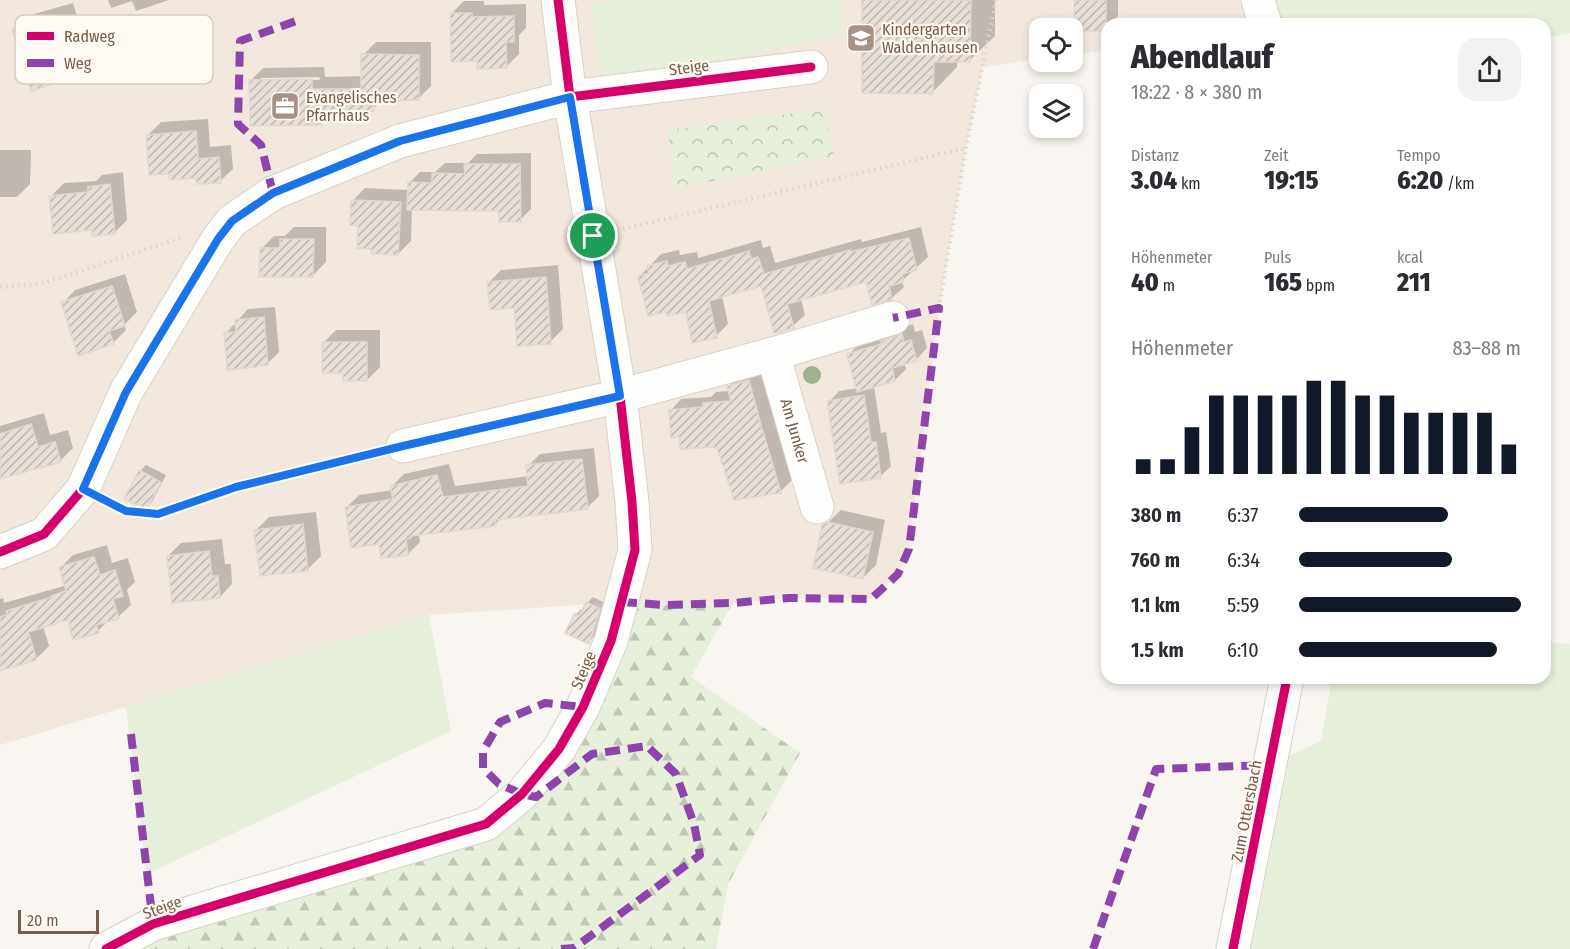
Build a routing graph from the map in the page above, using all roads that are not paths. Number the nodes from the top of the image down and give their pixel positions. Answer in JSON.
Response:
{"nodes":[{"id":1,"x":558,"y":0,"type":"edge"},
{"id":2,"x":1258,"y":0,"type":"edge"},
{"id":3,"x":1262,"y":18,"type":"edge"},
{"id":4,"x":812,"y":67,"type":"dead end"},
{"id":5,"x":570,"y":97,"type":"junction"},
{"id":6,"x":893,"y":318,"type":"dead end"},
{"id":7,"x":773,"y":354,"type":"junction"},
{"id":8,"x":620,"y":396,"type":"junction"},
{"id":9,"x":403,"y":446,"type":"road end"},
{"id":10,"x":817,"y":507,"type":"dead end"},
{"id":11,"x":0,"y":552,"type":"edge"},
{"id":12,"x":1286,"y":684,"type":"edge"},
{"id":13,"x":106,"y":949,"type":"edge"},
{"id":14,"x":1233,"y":949,"type":"edge"}],
"edges":[{"from":1,"to":5,"type":"street","name":"Steige"},
{"from":2,"to":3,"type":"street"},
{"from":4,"to":5,"type":"street","name":"Steige"},
{"from":5,"to":8,"type":"street","name":"Steige"},
{"from":5,"to":11,"type":"street"},
{"from":6,"to":7,"type":"street"},
{"from":7,"to":8,"type":"street"},
{"from":7,"to":10,"type":"street","name":"Am Junker"},
{"from":8,"to":9,"type":"street"},
{"from":8,"to":13,"type":"street","name":"Steige"},
{"from":12,"to":14,"type":"street","name":"Zum Ottersbach"}]}
